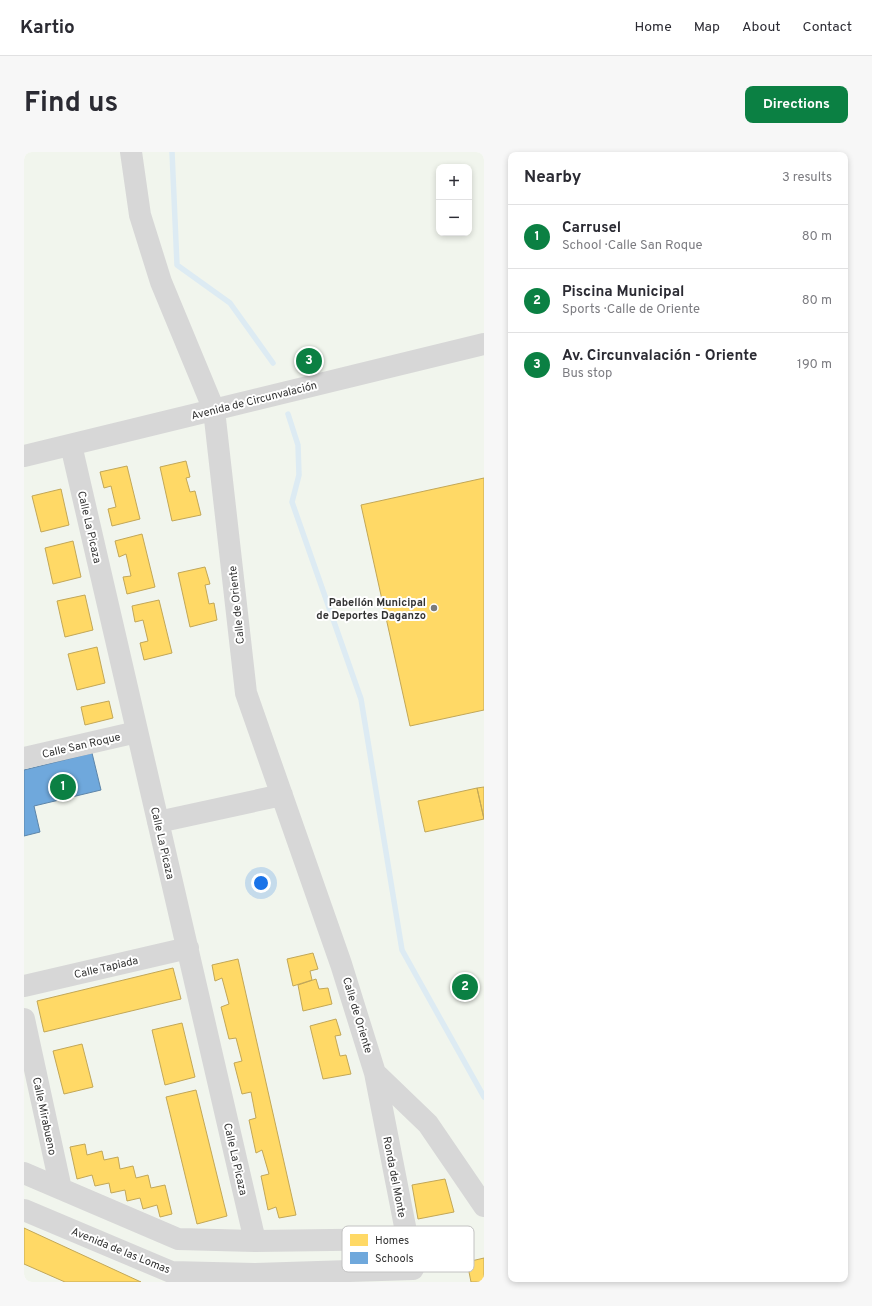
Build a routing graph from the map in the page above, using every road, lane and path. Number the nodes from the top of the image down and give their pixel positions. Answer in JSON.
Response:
{"nodes":[{"id":1,"x":131,"y":152,"type":"edge"},
{"id":2,"x":484,"y":344,"type":"edge"},
{"id":3,"x":214,"y":410,"type":"junction"},
{"id":4,"x":71,"y":445,"type":"junction"},
{"id":5,"x":24,"y":456,"type":"edge"},
{"id":6,"x":137,"y":732,"type":"junction"},
{"id":7,"x":24,"y":758,"type":"edge"},
{"id":8,"x":282,"y":795,"type":"junction"},
{"id":9,"x":158,"y":822,"type":"junction"},
{"id":10,"x":188,"y":948,"type":"junction"},
{"id":11,"x":24,"y":986,"type":"edge"},
{"id":12,"x":24,"y":1019,"type":"edge"},
{"id":13,"x":375,"y":1073,"type":"junction"},
{"id":14,"x":24,"y":1173,"type":"edge"},
{"id":15,"x":61,"y":1189,"type":"junction"},
{"id":16,"x":484,"y":1206,"type":"edge"},
{"id":17,"x":24,"y":1210,"type":"edge"},
{"id":18,"x":404,"y":1226,"type":"edge"},
{"id":19,"x":342,"y":1240,"type":"edge"},
{"id":20,"x":255,"y":1241,"type":"junction"},
{"id":21,"x":414,"y":1275,"type":"edge"}],
"edges":[{"from":1,"to":3,"type":"street","name":"Calle de Oriente"},
{"from":2,"to":3,"type":"street","name":"Avenida de Circunvalación"},
{"from":3,"to":4,"type":"street","name":"Avenida de Circunvalación"},
{"from":3,"to":8,"type":"street","name":"Calle de Oriente"},
{"from":4,"to":5,"type":"street","name":"Avenida de Circunvalación"},
{"from":4,"to":6,"type":"street","name":"Calle La Picaza"},
{"from":6,"to":7,"type":"street","name":"Calle San Roque"},
{"from":6,"to":9,"type":"street","name":"Calle La Picaza"},
{"from":8,"to":9,"type":"street"},
{"from":8,"to":13,"type":"street","name":"Calle de Oriente"},
{"from":9,"to":10,"type":"street","name":"Calle La Picaza"},
{"from":10,"to":11,"type":"street","name":"Calle Tapiada"},
{"from":10,"to":20,"type":"street","name":"Calle La Picaza"},
{"from":12,"to":15,"type":"street","name":"Calle Mirabueno"},
{"from":13,"to":16,"type":"street","name":"Calle de Oriente"},
{"from":13,"to":18,"type":"street","name":"Ronda del Monte"},
{"from":14,"to":15,"type":"street"},
{"from":15,"to":20,"type":"street"},
{"from":17,"to":21,"type":"street","name":"Avenida de las Lomas"},
{"from":19,"to":20,"type":"street"}]}
